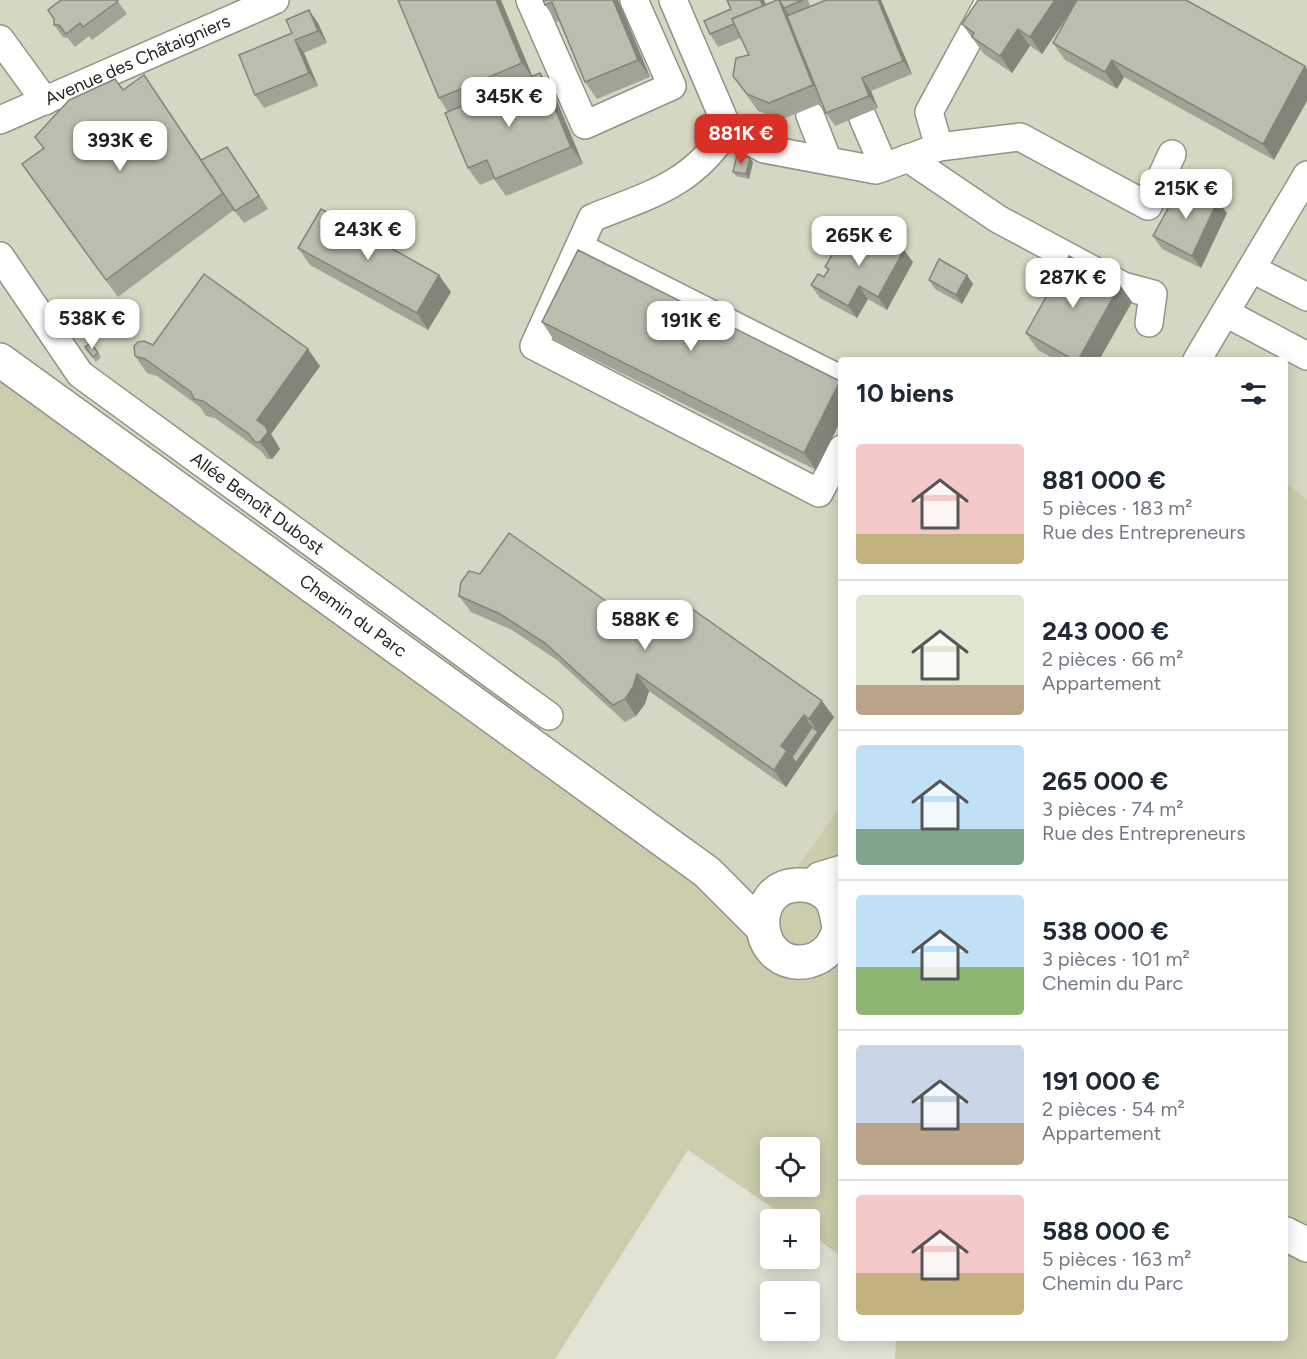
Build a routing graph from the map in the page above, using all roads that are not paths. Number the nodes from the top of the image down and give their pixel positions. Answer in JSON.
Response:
{"nodes":[{"id":1,"x":275,"y":0,"type":"edge"},
{"id":2,"x":530,"y":0,"type":"edge"},
{"id":3,"x":634,"y":0,"type":"edge"},
{"id":4,"x":673,"y":0,"type":"edge"},
{"id":5,"x":990,"y":0,"type":"edge"},
{"id":6,"x":0,"y":39,"type":"edge"},
{"id":7,"x":45,"y":101,"type":"junction"},
{"id":8,"x":810,"y":115,"type":"dead end"},
{"id":9,"x":863,"y":118,"type":"dead end"},
{"id":10,"x":0,"y":120,"type":"edge"},
{"id":11,"x":728,"y":129,"type":"junction"},
{"id":12,"x":939,"y":147,"type":"junction"},
{"id":13,"x":1173,"y":154,"type":"dead end"},
{"id":14,"x":828,"y":161,"type":"junction"},
{"id":15,"x":896,"y":162,"type":"junction"},
{"id":16,"x":1305,"y":183,"type":"edge"},
{"id":17,"x":579,"y":247,"type":"junction"},
{"id":18,"x":0,"y":256,"type":"edge"},
{"id":19,"x":1252,"y":269,"type":"junction"},
{"id":20,"x":1304,"y":288,"type":"edge"},
{"id":21,"x":1226,"y":313,"type":"junction"},
{"id":22,"x":1149,"y":323,"type":"dead end"},
{"id":23,"x":1307,"y":356,"type":"edge"},
{"id":24,"x":1199,"y":357,"type":"edge"},
{"id":25,"x":0,"y":360,"type":"edge"},
{"id":26,"x":838,"y":378,"type":"edge"},
{"id":27,"x":838,"y":456,"type":"edge"},
{"id":28,"x":549,"y":716,"type":"dead end"},
{"id":29,"x":838,"y":870,"type":"edge"},
{"id":30,"x":706,"y":872,"type":"junction"},
{"id":31,"x":794,"y":889,"type":"junction"},
{"id":32,"x":838,"y":914,"type":"edge"},
{"id":33,"x":838,"y":920,"type":"edge"},
{"id":34,"x":762,"y":927,"type":"junction"},
{"id":35,"x":830,"y":962,"type":"edge"},
{"id":36,"x":1288,"y":1235,"type":"edge"},
{"id":37,"x":1307,"y":1245,"type":"edge"}],
"edges":[{"from":1,"to":7,"type":"street","name":"Avenue des Châtaigniers"},
{"from":2,"to":3,"type":"street"},
{"from":4,"to":11,"type":"street"},
{"from":5,"to":12,"type":"street"},
{"from":6,"to":7,"type":"street"},
{"from":7,"to":10,"type":"street","name":"Avenue des Châtaigniers"},
{"from":8,"to":14,"type":"street"},
{"from":9,"to":15,"type":"street"},
{"from":11,"to":14,"type":"street"},
{"from":11,"to":17,"type":"street"},
{"from":12,"to":13,"type":"street"},
{"from":12,"to":15,"type":"street"},
{"from":14,"to":15,"type":"street"},
{"from":15,"to":22,"type":"street"},
{"from":16,"to":19,"type":"street"},
{"from":17,"to":26,"type":"street"},
{"from":17,"to":27,"type":"street"},
{"from":18,"to":28,"type":"street","name":"Allée Benoît Dubost"},
{"from":19,"to":20,"type":"street"},
{"from":19,"to":21,"type":"street"},
{"from":21,"to":23,"type":"street"},
{"from":21,"to":24,"type":"street"},
{"from":25,"to":30,"type":"main road","name":"Chemin du Parc"},
{"from":29,"to":31,"type":"street"},
{"from":30,"to":31,"type":"main road"},
{"from":30,"to":34,"type":"main road"},
{"from":31,"to":32,"type":"main road"},
{"from":31,"to":34,"type":"main road"},
{"from":33,"to":35,"type":"main road"},
{"from":34,"to":35,"type":"main road"},
{"from":36,"to":37,"type":"main road"}]}
